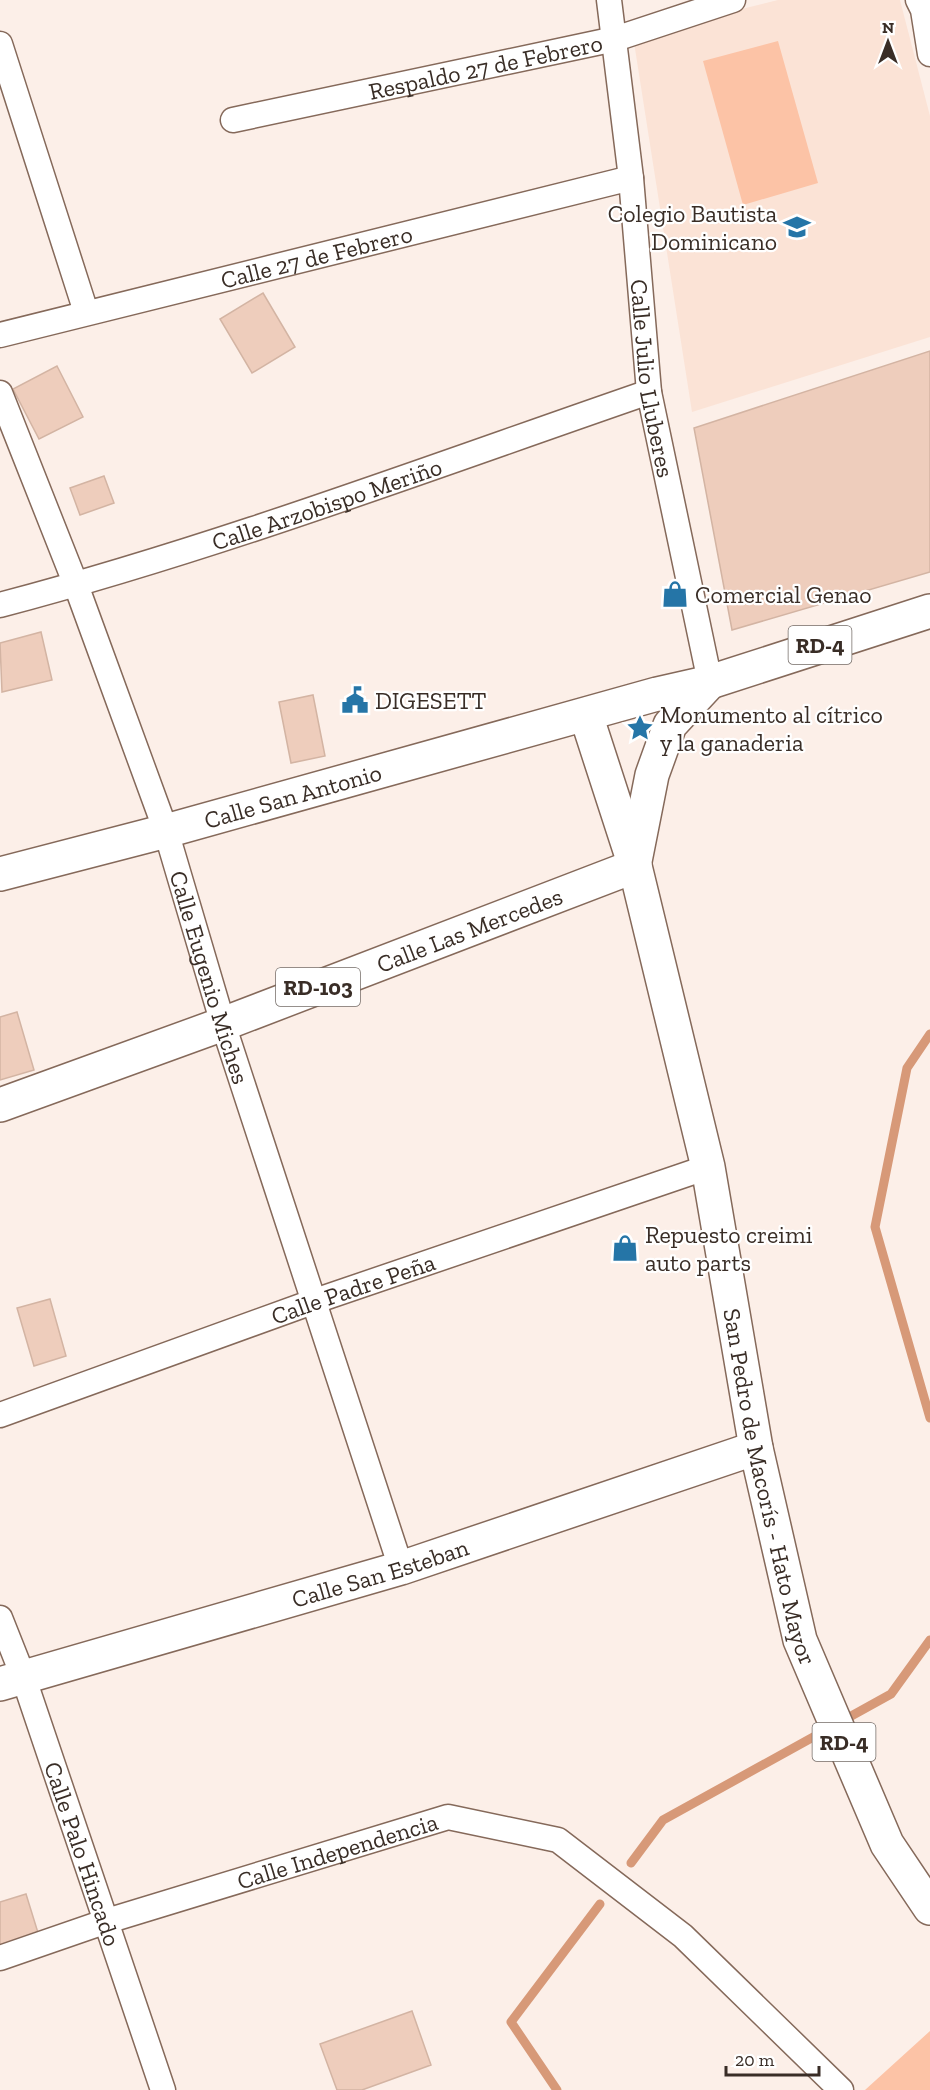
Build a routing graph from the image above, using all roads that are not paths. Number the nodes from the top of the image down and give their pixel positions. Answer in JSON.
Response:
{"nodes":[{"id":1,"x":609,"y":0,"type":"edge"},
{"id":2,"x":733,"y":0,"type":"edge"},
{"id":3,"x":918,"y":0,"type":"edge"},
{"id":4,"x":615,"y":39,"type":"junction"},
{"id":5,"x":0,"y":44,"type":"edge"},
{"id":6,"x":930,"y":54,"type":"edge"},
{"id":7,"x":233,"y":120,"type":"dead end"},
{"id":8,"x":631,"y":178,"type":"junction"},
{"id":9,"x":86,"y":312,"type":"junction"},
{"id":10,"x":0,"y":335,"type":"edge"},
{"id":11,"x":649,"y":392,"type":"junction"},
{"id":12,"x":0,"y":393,"type":"edge"},
{"id":13,"x":76,"y":585,"type":"junction"},
{"id":14,"x":0,"y":605,"type":"edge"},
{"id":15,"x":930,"y":611,"type":"edge"},
{"id":16,"x":710,"y":682,"type":"junction"},
{"id":17,"x":586,"y":715,"type":"junction"},
{"id":18,"x":166,"y":831,"type":"junction"},
{"id":19,"x":634,"y":866,"type":"junction"},
{"id":20,"x":0,"y":874,"type":"edge"},
{"id":21,"x":223,"y":1024,"type":"junction"},
{"id":22,"x":0,"y":1104,"type":"edge"},
{"id":23,"x":708,"y":1167,"type":"junction"},
{"id":24,"x":315,"y":1301,"type":"junction"},
{"id":25,"x":0,"y":1415,"type":"edge"},
{"id":26,"x":756,"y":1448,"type":"junction"},
{"id":27,"x":401,"y":1568,"type":"junction"},
{"id":28,"x":0,"y":1618,"type":"edge"},
{"id":29,"x":11,"y":1680,"type":"edge"},
{"id":30,"x":930,"y":1908,"type":"edge"},
{"id":31,"x":107,"y":1921,"type":"junction"},
{"id":32,"x":0,"y":1958,"type":"edge"},
{"id":33,"x":163,"y":2090,"type":"edge"},
{"id":34,"x":841,"y":2090,"type":"edge"}],
"edges":[{"from":1,"to":4,"type":"street","name":"Calle Julio Lluberes"},
{"from":2,"to":4,"type":"street","name":"Respaldo 27 de Febrero"},
{"from":3,"to":6,"type":"street"},
{"from":4,"to":7,"type":"street","name":"Respaldo 27 de Febrero"},
{"from":4,"to":8,"type":"street","name":"Calle Julio Lluberes"},
{"from":5,"to":9,"type":"street"},
{"from":8,"to":9,"type":"street","name":"Calle 27 de Febrero"},
{"from":8,"to":11,"type":"street","name":"Calle Julio Lluberes"},
{"from":9,"to":10,"type":"street","name":"Calle 27 de Febrero"},
{"from":11,"to":13,"type":"street","name":"Calle Arzobispo Meriño"},
{"from":11,"to":16,"type":"street","name":"Calle Julio Lluberes"},
{"from":12,"to":13,"type":"street","name":"Calle Eugenio Miches"},
{"from":13,"to":14,"type":"street","name":"Calle Arzobispo Meriño"},
{"from":13,"to":18,"type":"street","name":"Calle Eugenio Miches"},
{"from":15,"to":16,"type":"main road","number":"RD-4"},
{"from":16,"to":17,"type":"main road","number":"RD-4"},
{"from":16,"to":19,"type":"main road","name":"San Pedro de Macorís - Hato Mayor","number":"RD-4"},
{"from":17,"to":18,"type":"main road","name":"Calle San Antonio"},
{"from":17,"to":19,"type":"main road","name":"San Pedro de Macorís - Hato Mayor","number":"RD-4"},
{"from":18,"to":20,"type":"main road","name":"Calle San Antonio"},
{"from":18,"to":21,"type":"street","name":"Calle Eugenio Miches"},
{"from":19,"to":21,"type":"main road","name":"Calle Las Mercedes","number":"RD-103"},
{"from":19,"to":23,"type":"main road","name":"San Pedro de Macorís - Hato Mayor","number":"RD-4"},
{"from":21,"to":22,"type":"main road","name":"Calle Las Mercedes","number":"RD-103"},
{"from":21,"to":24,"type":"street","name":"Calle Eugenio Miches"},
{"from":23,"to":24,"type":"street","name":"Calle Padre Peña"},
{"from":23,"to":26,"type":"main road","name":"San Pedro de Macorís - Hato Mayor","number":"RD-4"},
{"from":24,"to":25,"type":"street","name":"Calle Padre Peña"},
{"from":24,"to":27,"type":"street","name":"Calle Eugenio Miches"},
{"from":26,"to":27,"type":"main road","name":"Calle San Esteban"},
{"from":26,"to":30,"type":"main road","name":"San Pedro de Macorís - Hato Mayor","number":"RD-4"},
{"from":27,"to":29,"type":"main road","name":"Calle San Esteban"},
{"from":28,"to":29,"type":"street","name":"Calle Palo Hincado"},
{"from":29,"to":31,"type":"street","name":"Calle Palo Hincado"},
{"from":31,"to":32,"type":"street","name":"Calle Independencia"},
{"from":31,"to":33,"type":"street","name":"Calle Palo Hincado"},
{"from":31,"to":34,"type":"street","name":"Calle Independencia"}]}
